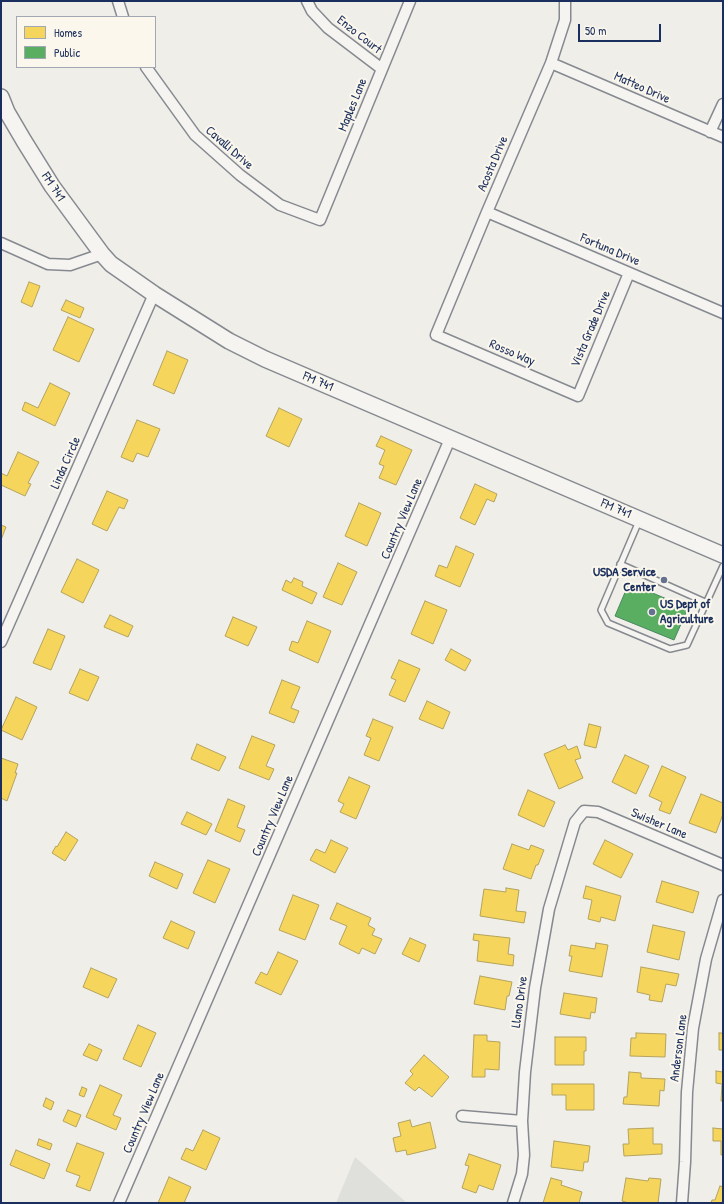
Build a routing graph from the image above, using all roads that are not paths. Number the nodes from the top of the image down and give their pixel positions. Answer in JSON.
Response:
{"nodes":[{"id":1,"x":118,"y":1,"type":"edge"},
{"id":2,"x":307,"y":1,"type":"edge"},
{"id":3,"x":410,"y":1,"type":"edge"},
{"id":4,"x":565,"y":1,"type":"edge"},
{"id":5,"x":123,"y":16,"type":"edge"},
{"id":6,"x":551,"y":63,"type":"junction"},
{"id":7,"x":147,"y":68,"type":"edge"},
{"id":8,"x":382,"y":69,"type":"junction"},
{"id":9,"x":1,"y":97,"type":"edge"},
{"id":10,"x":723,"y":104,"type":"edge"},
{"id":11,"x":710,"y":132,"type":"junction"},
{"id":12,"x":723,"y":138,"type":"edge"},
{"id":13,"x":487,"y":212,"type":"junction"},
{"id":14,"x":320,"y":220,"type":"joint"},
{"id":15,"x":1,"y":243,"type":"edge"},
{"id":16,"x":102,"y":254,"type":"junction"},
{"id":17,"x":629,"y":272,"type":"junction"},
{"id":18,"x":154,"y":294,"type":"junction"},
{"id":19,"x":723,"y":313,"type":"edge"},
{"id":20,"x":436,"y":335,"type":"joint"},
{"id":21,"x":578,"y":396,"type":"joint"},
{"id":22,"x":450,"y":439,"type":"junction"},
{"id":23,"x":640,"y":519,"type":"junction"},
{"id":24,"x":723,"y":555,"type":"edge"},
{"id":25,"x":620,"y":564,"type":"junction"},
{"id":26,"x":723,"y":566,"type":"edge"},
{"id":27,"x":706,"y":602,"type":"junction"},
{"id":28,"x":1,"y":642,"type":"edge"},
{"id":29,"x":584,"y":810,"type":"joint"},
{"id":30,"x":723,"y":866,"type":"edge"},
{"id":31,"x":723,"y":900,"type":"edge"},
{"id":32,"x":462,"y":1116,"type":"dead end"},
{"id":33,"x":522,"y":1121,"type":"junction"},
{"id":34,"x":119,"y":1203,"type":"edge"},
{"id":35,"x":513,"y":1203,"type":"edge"},
{"id":36,"x":682,"y":1203,"type":"edge"}],
"edges":[{"from":1,"to":5,"type":"street"},
{"from":2,"to":8,"type":"street","name":"Enzo Court"},
{"from":3,"to":8,"type":"street","name":"Maples Lane"},
{"from":4,"to":6,"type":"street","name":"Acosta Drive"},
{"from":6,"to":11,"type":"street","name":"Matteo Drive"},
{"from":6,"to":13,"type":"street","name":"Acosta Drive"},
{"from":7,"to":14,"type":"street","name":"Cavalli Drive"},
{"from":8,"to":14,"type":"street","name":"Maples Lane"},
{"from":9,"to":16,"type":"main road","name":"FM 741","number":"FM 741"},
{"from":10,"to":11,"type":"street"},
{"from":11,"to":12,"type":"street","name":"Matteo Drive"},
{"from":13,"to":17,"type":"street","name":"Fortuna Drive"},
{"from":13,"to":20,"type":"street","name":"Acosta Drive"},
{"from":15,"to":16,"type":"street"},
{"from":16,"to":18,"type":"main road","name":"FM 741","number":"FM 741"},
{"from":17,"to":19,"type":"street","name":"Fortuna Drive"},
{"from":17,"to":21,"type":"street","name":"Vista Grade Drive"},
{"from":18,"to":22,"type":"main road","name":"FM 741","number":"FM 741"},
{"from":18,"to":28,"type":"street","name":"Linda Circle"},
{"from":20,"to":21,"type":"street","name":"Rosso Way"},
{"from":22,"to":23,"type":"main road","name":"FM 741","number":"FM 741"},
{"from":22,"to":34,"type":"street","name":"Country View Lane"},
{"from":23,"to":24,"type":"main road","name":"FM 741","number":"FM 741"},
{"from":23,"to":25,"type":"lane"},
{"from":25,"to":27,"type":"lane"},
{"from":25,"to":27,"type":"lane"},
{"from":26,"to":27,"type":"lane"},
{"from":29,"to":30,"type":"street","name":"Swisher Lane"},
{"from":29,"to":33,"type":"street","name":"Llano Drive"},
{"from":31,"to":36,"type":"street","name":"Anderson Lane"},
{"from":32,"to":33,"type":"street"},
{"from":33,"to":35,"type":"street","name":"Llano Drive"}]}
